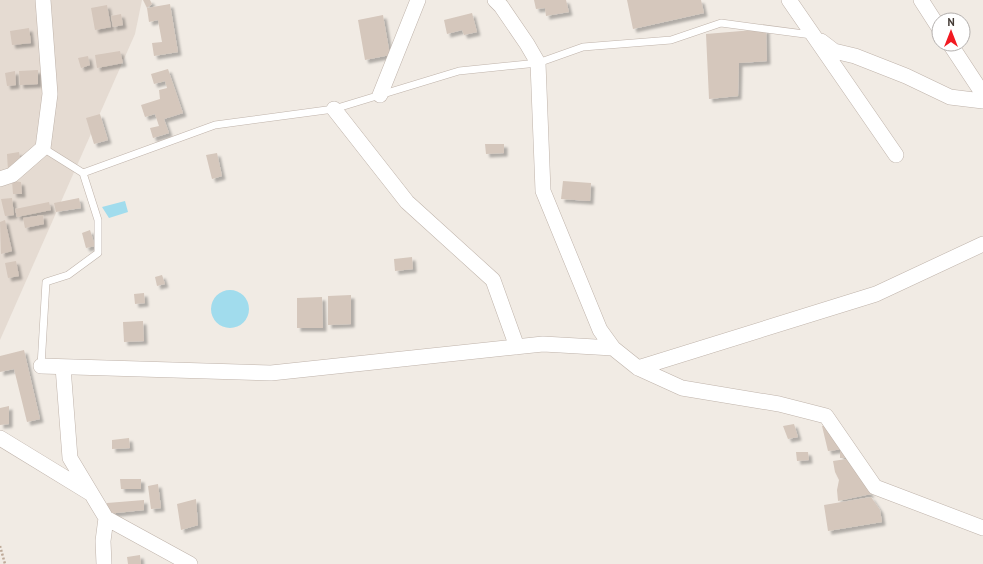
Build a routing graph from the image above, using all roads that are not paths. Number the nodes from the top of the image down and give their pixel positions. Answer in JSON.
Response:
{"nodes":[{"id":1,"x":42,"y":0,"type":"edge"},
{"id":2,"x":418,"y":0,"type":"edge"},
{"id":3,"x":495,"y":0,"type":"edge"},
{"id":4,"x":789,"y":0,"type":"edge"},
{"id":5,"x":921,"y":0,"type":"edge"},
{"id":6,"x":931,"y":16,"type":"edge"},
{"id":7,"x":814,"y":35,"type":"junction"},
{"id":8,"x":955,"y":52,"type":"edge"},
{"id":9,"x":538,"y":64,"type":"junction"},
{"id":10,"x":983,"y":94,"type":"edge"},
{"id":11,"x":380,"y":95,"type":"junction"},
{"id":12,"x":983,"y":101,"type":"edge"},
{"id":13,"x":334,"y":109,"type":"junction"},
{"id":14,"x":43,"y":148,"type":"junction"},
{"id":15,"x":896,"y":155,"type":"dead end"},
{"id":16,"x":82,"y":173,"type":"junction"},
{"id":17,"x":0,"y":179,"type":"edge"},
{"id":18,"x":983,"y":244,"type":"edge"},
{"id":19,"x":517,"y":347,"type":"junction"},
{"id":20,"x":613,"y":348,"type":"junction"},
{"id":21,"x":40,"y":366,"type":"joint"},
{"id":22,"x":63,"y":367,"type":"junction"},
{"id":23,"x":638,"y":368,"type":"junction"},
{"id":24,"x":0,"y":438,"type":"edge"},
{"id":25,"x":91,"y":493,"type":"junction"},
{"id":26,"x":106,"y":518,"type":"junction"},
{"id":27,"x":983,"y":528,"type":"edge"},
{"id":28,"x":104,"y":564,"type":"edge"},
{"id":29,"x":190,"y":564,"type":"edge"}],
"edges":[{"from":1,"to":14,"type":"street"},
{"from":2,"to":11,"type":"street"},
{"from":3,"to":9,"type":"street"},
{"from":4,"to":7,"type":"street"},
{"from":5,"to":6,"type":"street"},
{"from":7,"to":9,"type":"lane"},
{"from":7,"to":12,"type":"street"},
{"from":7,"to":15,"type":"street"},
{"from":8,"to":10,"type":"street"},
{"from":9,"to":11,"type":"lane"},
{"from":9,"to":20,"type":"street"},
{"from":11,"to":13,"type":"lane"},
{"from":13,"to":16,"type":"lane"},
{"from":13,"to":19,"type":"street"},
{"from":14,"to":16,"type":"lane"},
{"from":14,"to":17,"type":"street"},
{"from":16,"to":21,"type":"lane"},
{"from":18,"to":23,"type":"street"},
{"from":19,"to":20,"type":"street"},
{"from":19,"to":22,"type":"street"},
{"from":20,"to":23,"type":"street"},
{"from":21,"to":22,"type":"street"},
{"from":22,"to":25,"type":"street"},
{"from":23,"to":27,"type":"street"},
{"from":24,"to":25,"type":"street"},
{"from":25,"to":26,"type":"street"},
{"from":26,"to":28,"type":"street"},
{"from":26,"to":29,"type":"street"}]}
